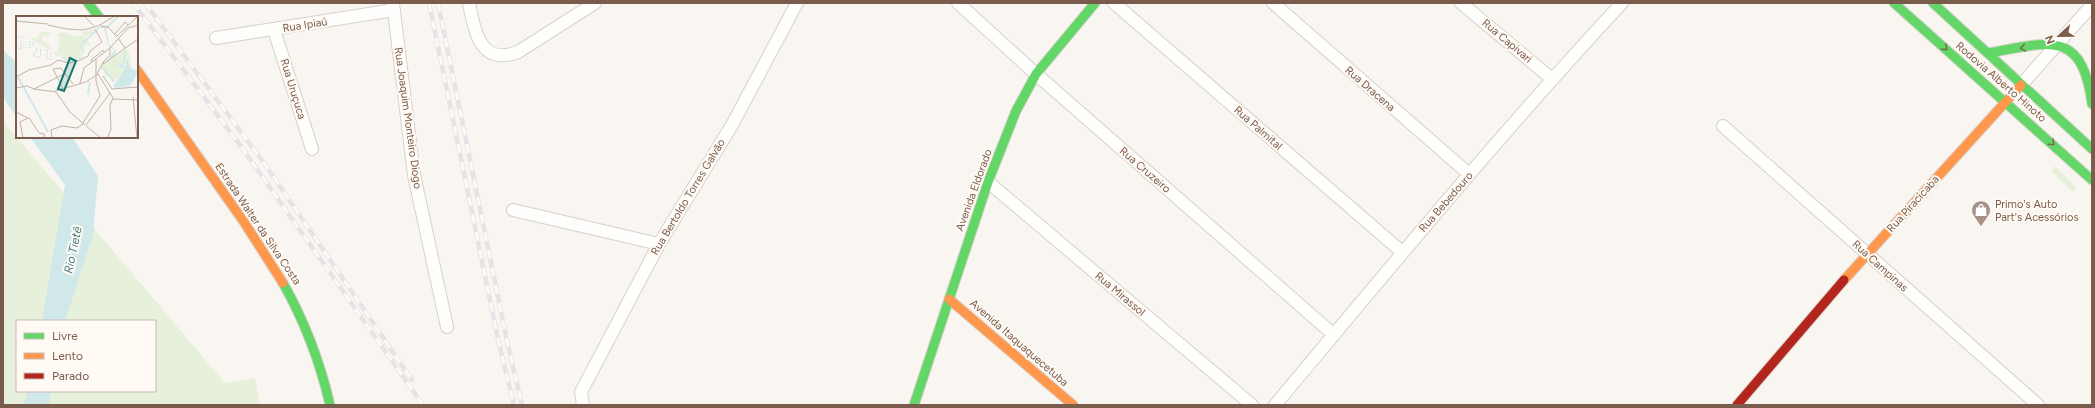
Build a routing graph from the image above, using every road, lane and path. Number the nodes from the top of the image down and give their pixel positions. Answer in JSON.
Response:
{"nodes":[{"id":1,"x":88,"y":3,"type":"edge"},
{"id":2,"x":469,"y":3,"type":"edge"},
{"id":3,"x":595,"y":3,"type":"edge"},
{"id":4,"x":797,"y":3,"type":"edge"},
{"id":5,"x":958,"y":3,"type":"edge"},
{"id":6,"x":1095,"y":3,"type":"edge"},
{"id":7,"x":1114,"y":3,"type":"edge"},
{"id":8,"x":1273,"y":3,"type":"edge"},
{"id":9,"x":1462,"y":3,"type":"edge"},
{"id":10,"x":1622,"y":3,"type":"edge"},
{"id":11,"x":1894,"y":3,"type":"edge"},
{"id":12,"x":1933,"y":3,"type":"edge"},
{"id":13,"x":2092,"y":5,"type":"edge"},
{"id":14,"x":393,"y":6,"type":"edge"},
{"id":15,"x":97,"y":16,"type":"edge"},
{"id":16,"x":274,"y":30,"type":"junction"},
{"id":17,"x":216,"y":38,"type":"dead end"},
{"id":18,"x":2057,"y":44,"type":"junction"},
{"id":19,"x":1988,"y":53,"type":"junction"},
{"id":20,"x":138,"y":71,"type":"edge"},
{"id":21,"x":1036,"y":74,"type":"junction"},
{"id":22,"x":1552,"y":79,"type":"junction"},
{"id":23,"x":2021,"y":85,"type":"junction"},
{"id":24,"x":2006,"y":102,"type":"junction"},
{"id":25,"x":2092,"y":104,"type":"edge"},
{"id":26,"x":1723,"y":126,"type":"dead end"},
{"id":27,"x":312,"y":148,"type":"dead end"},
{"id":28,"x":2092,"y":149,"type":"edge"},
{"id":29,"x":1469,"y":174,"type":"junction"},
{"id":30,"x":2092,"y":180,"type":"edge"},
{"id":31,"x":988,"y":182,"type":"junction"},
{"id":32,"x":513,"y":210,"type":"dead end"},
{"id":33,"x":659,"y":244,"type":"junction"},
{"id":34,"x":1402,"y":252,"type":"junction"},
{"id":35,"x":1867,"y":254,"type":"junction"},
{"id":36,"x":949,"y":299,"type":"junction"},
{"id":37,"x":447,"y":327,"type":"dead end"},
{"id":38,"x":1334,"y":335,"type":"junction"},
{"id":39,"x":330,"y":405,"type":"edge"},
{"id":40,"x":583,"y":405,"type":"edge"},
{"id":41,"x":914,"y":405,"type":"edge"},
{"id":42,"x":1073,"y":405,"type":"edge"},
{"id":43,"x":1252,"y":405,"type":"edge"},
{"id":44,"x":1275,"y":405,"type":"edge"},
{"id":45,"x":1737,"y":405,"type":"edge"},
{"id":46,"x":2038,"y":405,"type":"edge"}],
"edges":[{"from":1,"to":15,"type":"street"},
{"from":2,"to":3,"type":"street"},
{"from":4,"to":33,"type":"street","name":"Rua Bertoldo Torres Galvão"},
{"from":5,"to":21,"type":"street","name":"Rua Cruzeiro"},
{"from":6,"to":21,"type":"street","name":"Avenida Eldorado"},
{"from":7,"to":34,"type":"street","name":"Rua Palmital"},
{"from":8,"to":29,"type":"street","name":"Rua Dracena"},
{"from":9,"to":22,"type":"street","name":"Rua Capivari"},
{"from":10,"to":22,"type":"street","name":"Rua Bebedouro"},
{"from":11,"to":24,"type":"street","name":"Rodovia Alberto Hinoto","one_way":true},
{"from":12,"to":19,"type":"street","name":"Rodovia Alberto Hinoto"},
{"from":13,"to":18,"type":"street","name":"Rua Piracicaba"},
{"from":14,"to":16,"type":"street","name":"Rua Ipiaú"},
{"from":14,"to":37,"type":"street","name":"Rua Joaquim Monteiro Diogo"},
{"from":16,"to":17,"type":"street","name":"Rua Ipiaú"},
{"from":16,"to":27,"type":"street","name":"Rua Uruçuca"},
{"from":18,"to":19,"type":"street","one_way":true},
{"from":18,"to":23,"type":"street","name":"Rua Piracicaba"},
{"from":18,"to":25,"type":"street"},
{"from":19,"to":23,"type":"street","name":"Rodovia Alberto Hinoto"},
{"from":20,"to":39,"type":"street","name":"Estrada Walter da Silva Costa"},
{"from":21,"to":31,"type":"street","name":"Avenida Eldorado"},
{"from":21,"to":38,"type":"street","name":"Rua Cruzeiro"},
{"from":22,"to":29,"type":"street","name":"Rua Bebedouro"},
{"from":23,"to":24,"type":"street","name":"Rua Piracicaba"},
{"from":23,"to":28,"type":"street","name":"Rodovia Alberto Hinoto"},
{"from":24,"to":30,"type":"street","name":"Rodovia Alberto Hinoto","one_way":true},
{"from":24,"to":35,"type":"street","name":"Rua Piracicaba"},
{"from":26,"to":35,"type":"street","name":"Rua Campinas"},
{"from":29,"to":34,"type":"street","name":"Rua Bebedouro"},
{"from":31,"to":36,"type":"street","name":"Avenida Eldorado"},
{"from":31,"to":43,"type":"street","name":"Rua Mirassol"},
{"from":32,"to":33,"type":"street"},
{"from":33,"to":40,"type":"street","name":"Rua Bertoldo Torres Galvão"},
{"from":34,"to":38,"type":"street","name":"Rua Bebedouro"},
{"from":35,"to":45,"type":"street","name":"Rua Piracicaba"},
{"from":35,"to":46,"type":"street","name":"Rua Campinas"},
{"from":36,"to":41,"type":"street","name":"Avenida Eldorado"},
{"from":36,"to":42,"type":"street","name":"Avenida Itaquaquecetuba"},
{"from":38,"to":44,"type":"street","name":"Rua Bebedouro"}]}
